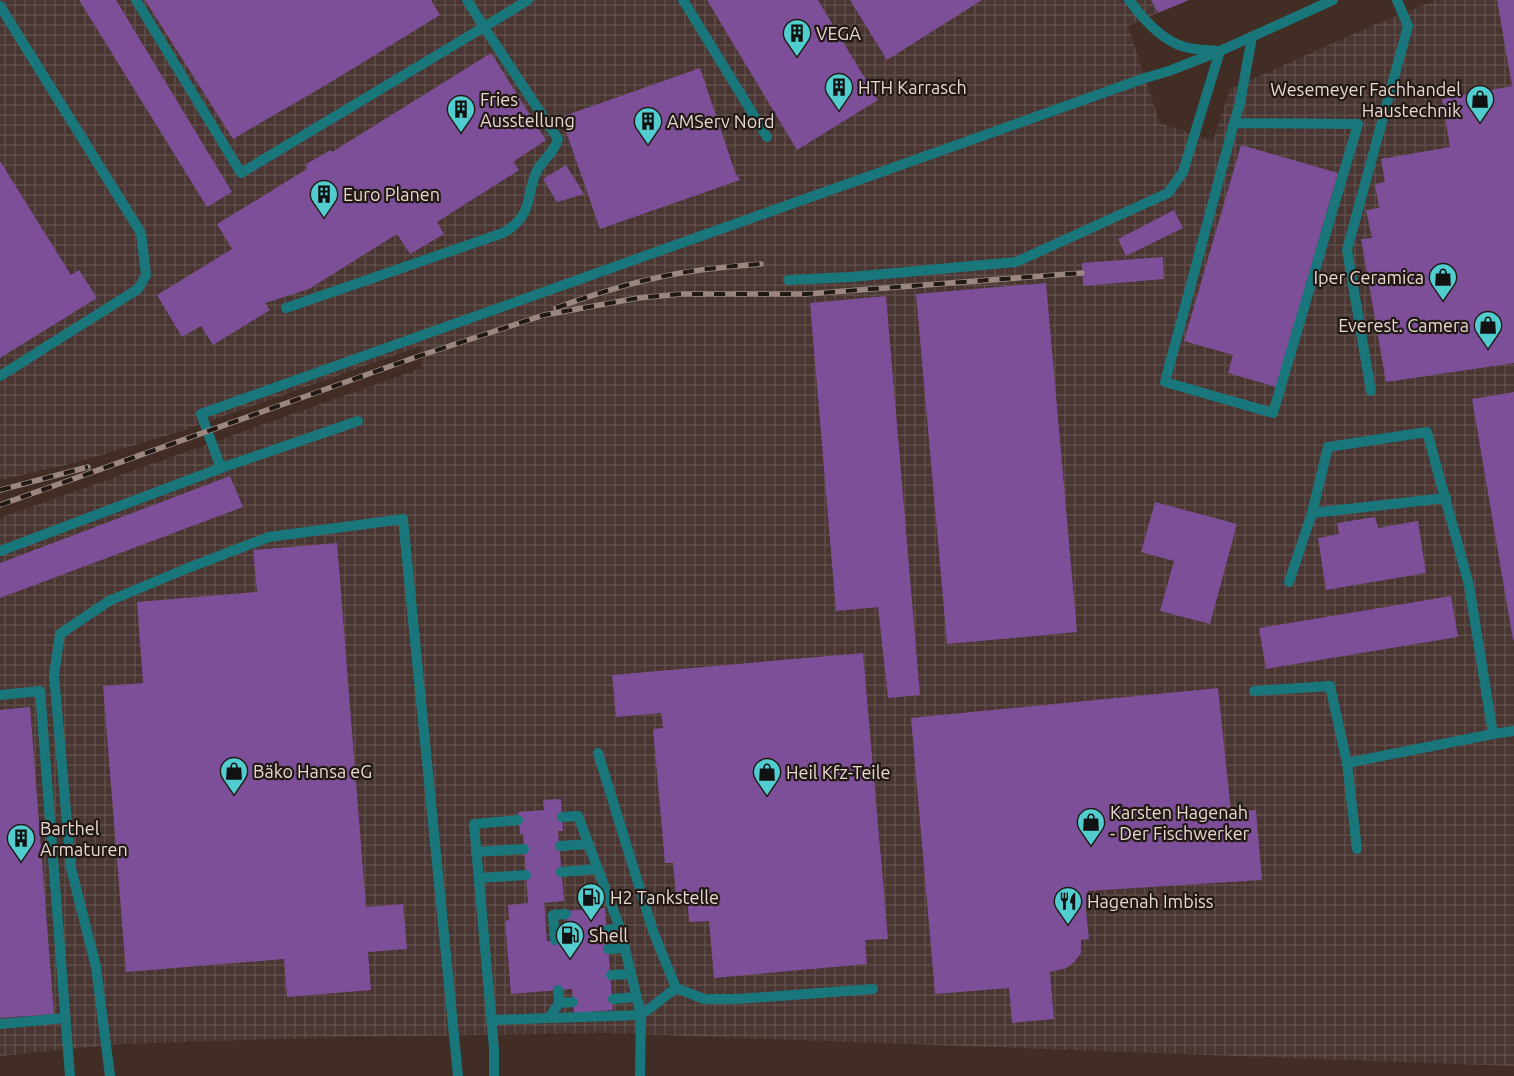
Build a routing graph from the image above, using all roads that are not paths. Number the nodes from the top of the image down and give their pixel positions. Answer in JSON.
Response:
{"nodes":[{"id":1,"x":136,"y":0,"type":"edge"},
{"id":2,"x":467,"y":0,"type":"edge"},
{"id":3,"x":528,"y":0,"type":"edge"},
{"id":4,"x":682,"y":0,"type":"edge"},
{"id":5,"x":1129,"y":0,"type":"edge"},
{"id":6,"x":1333,"y":0,"type":"edge"},
{"id":7,"x":1397,"y":0,"type":"edge"},
{"id":8,"x":0,"y":6,"type":"edge"},
{"id":9,"x":484,"y":27,"type":"junction"},
{"id":10,"x":1252,"y":37,"type":"junction"},
{"id":11,"x":1220,"y":51,"type":"junction"},
{"id":12,"x":1234,"y":123,"type":"junction"},
{"id":13,"x":767,"y":137,"type":"dead end"},
{"id":14,"x":788,"y":280,"type":"dead end"},
{"id":15,"x":286,"y":308,"type":"dead end"},
{"id":16,"x":0,"y":376,"type":"edge"},
{"id":17,"x":1371,"y":391,"type":"dead end"},
{"id":18,"x":358,"y":421,"type":"dead end"},
{"id":19,"x":221,"y":468,"type":"junction"},
{"id":20,"x":1446,"y":498,"type":"junction"},
{"id":21,"x":1312,"y":513,"type":"junction"},
{"id":22,"x":0,"y":551,"type":"edge"},
{"id":23,"x":1289,"y":582,"type":"dead end"},
{"id":24,"x":1254,"y":691,"type":"dead end"},
{"id":25,"x":0,"y":695,"type":"edge"},
{"id":26,"x":1514,"y":731,"type":"edge"},
{"id":27,"x":1493,"y":734,"type":"junction"},
{"id":28,"x":598,"y":753,"type":"dead end"},
{"id":29,"x":1346,"y":763,"type":"junction"},
{"id":30,"x":562,"y":817,"type":"dead end"},
{"id":31,"x":518,"y":820,"type":"dead end"},
{"id":32,"x":589,"y":844,"type":"junction"},
{"id":33,"x":560,"y":846,"type":"dead end"},
{"id":34,"x":524,"y":849,"type":"dead end"},
{"id":35,"x":1357,"y":849,"type":"dead end"},
{"id":36,"x":476,"y":852,"type":"junction"},
{"id":37,"x":598,"y":869,"type":"junction"},
{"id":38,"x":561,"y":872,"type":"dead end"},
{"id":39,"x":526,"y":875,"type":"dead end"},
{"id":40,"x":479,"y":878,"type":"junction"},
{"id":41,"x":566,"y":914,"type":"dead end"},
{"id":42,"x":620,"y":928,"type":"junction"},
{"id":43,"x":607,"y":930,"type":"dead end"},
{"id":44,"x":568,"y":932,"type":"dead end"},
{"id":45,"x":625,"y":948,"type":"junction"},
{"id":46,"x":608,"y":949,"type":"dead end"},
{"id":47,"x":631,"y":974,"type":"junction"},
{"id":48,"x":611,"y":975,"type":"dead end"},
{"id":49,"x":676,"y":988,"type":"junction"},
{"id":50,"x":873,"y":989,"type":"dead end"},
{"id":51,"x":558,"y":990,"type":"dead end"},
{"id":52,"x":636,"y":997,"type":"junction"},
{"id":53,"x":613,"y":999,"type":"dead end"},
{"id":54,"x":573,"y":1002,"type":"dead end"},
{"id":55,"x":559,"y":1003,"type":"junction"},
{"id":56,"x":641,"y":1015,"type":"junction"},
{"id":57,"x":65,"y":1018,"type":"junction"},
{"id":58,"x":549,"y":1018,"type":"junction"},
{"id":59,"x":492,"y":1020,"type":"junction"},
{"id":60,"x":0,"y":1024,"type":"edge"},
{"id":61,"x":70,"y":1076,"type":"edge"},
{"id":62,"x":110,"y":1076,"type":"edge"},
{"id":63,"x":458,"y":1076,"type":"edge"},
{"id":64,"x":494,"y":1076,"type":"edge"},
{"id":65,"x":640,"y":1076,"type":"edge"}],
"edges":[{"from":1,"to":9,"type":"street"},
{"from":2,"to":9,"type":"street"},
{"from":3,"to":9,"type":"street"},
{"from":4,"to":13,"type":"street"},
{"from":5,"to":11,"type":"street"},
{"from":6,"to":10,"type":"street"},
{"from":7,"to":17,"type":"street"},
{"from":8,"to":16,"type":"street"},
{"from":9,"to":15,"type":"street"},
{"from":10,"to":11,"type":"street"},
{"from":10,"to":12,"type":"street"},
{"from":11,"to":14,"type":"street"},
{"from":11,"to":19,"type":"street"},
{"from":12,"to":12,"type":"street"},
{"from":18,"to":19,"type":"street"},
{"from":19,"to":22,"type":"street"},
{"from":20,"to":21,"type":"street"},
{"from":20,"to":21,"type":"street"},
{"from":20,"to":27,"type":"street"},
{"from":21,"to":23,"type":"street"},
{"from":24,"to":29,"type":"street"},
{"from":25,"to":57,"type":"street"},
{"from":26,"to":27,"type":"street"},
{"from":27,"to":29,"type":"street"},
{"from":28,"to":49,"type":"street"},
{"from":29,"to":35,"type":"street"},
{"from":30,"to":32,"type":"street"},
{"from":31,"to":36,"type":"street"},
{"from":32,"to":33,"type":"street"},
{"from":32,"to":37,"type":"street"},
{"from":34,"to":36,"type":"street"},
{"from":36,"to":40,"type":"street"},
{"from":37,"to":38,"type":"street"},
{"from":37,"to":42,"type":"street"},
{"from":39,"to":40,"type":"street"},
{"from":40,"to":59,"type":"street"},
{"from":41,"to":44,"type":"street"},
{"from":42,"to":43,"type":"street"},
{"from":42,"to":45,"type":"street"},
{"from":45,"to":46,"type":"street"},
{"from":45,"to":47,"type":"street"},
{"from":47,"to":48,"type":"street"},
{"from":47,"to":52,"type":"street"},
{"from":49,"to":50,"type":"street"},
{"from":49,"to":56,"type":"street"},
{"from":51,"to":55,"type":"street"},
{"from":52,"to":53,"type":"street"},
{"from":52,"to":56,"type":"street"},
{"from":54,"to":55,"type":"street"},
{"from":55,"to":58,"type":"street"},
{"from":56,"to":58,"type":"street"},
{"from":56,"to":65,"type":"street"},
{"from":57,"to":60,"type":"street"},
{"from":57,"to":61,"type":"street"},
{"from":58,"to":59,"type":"street"},
{"from":59,"to":64,"type":"street"},
{"from":62,"to":63,"type":"street"}]}
